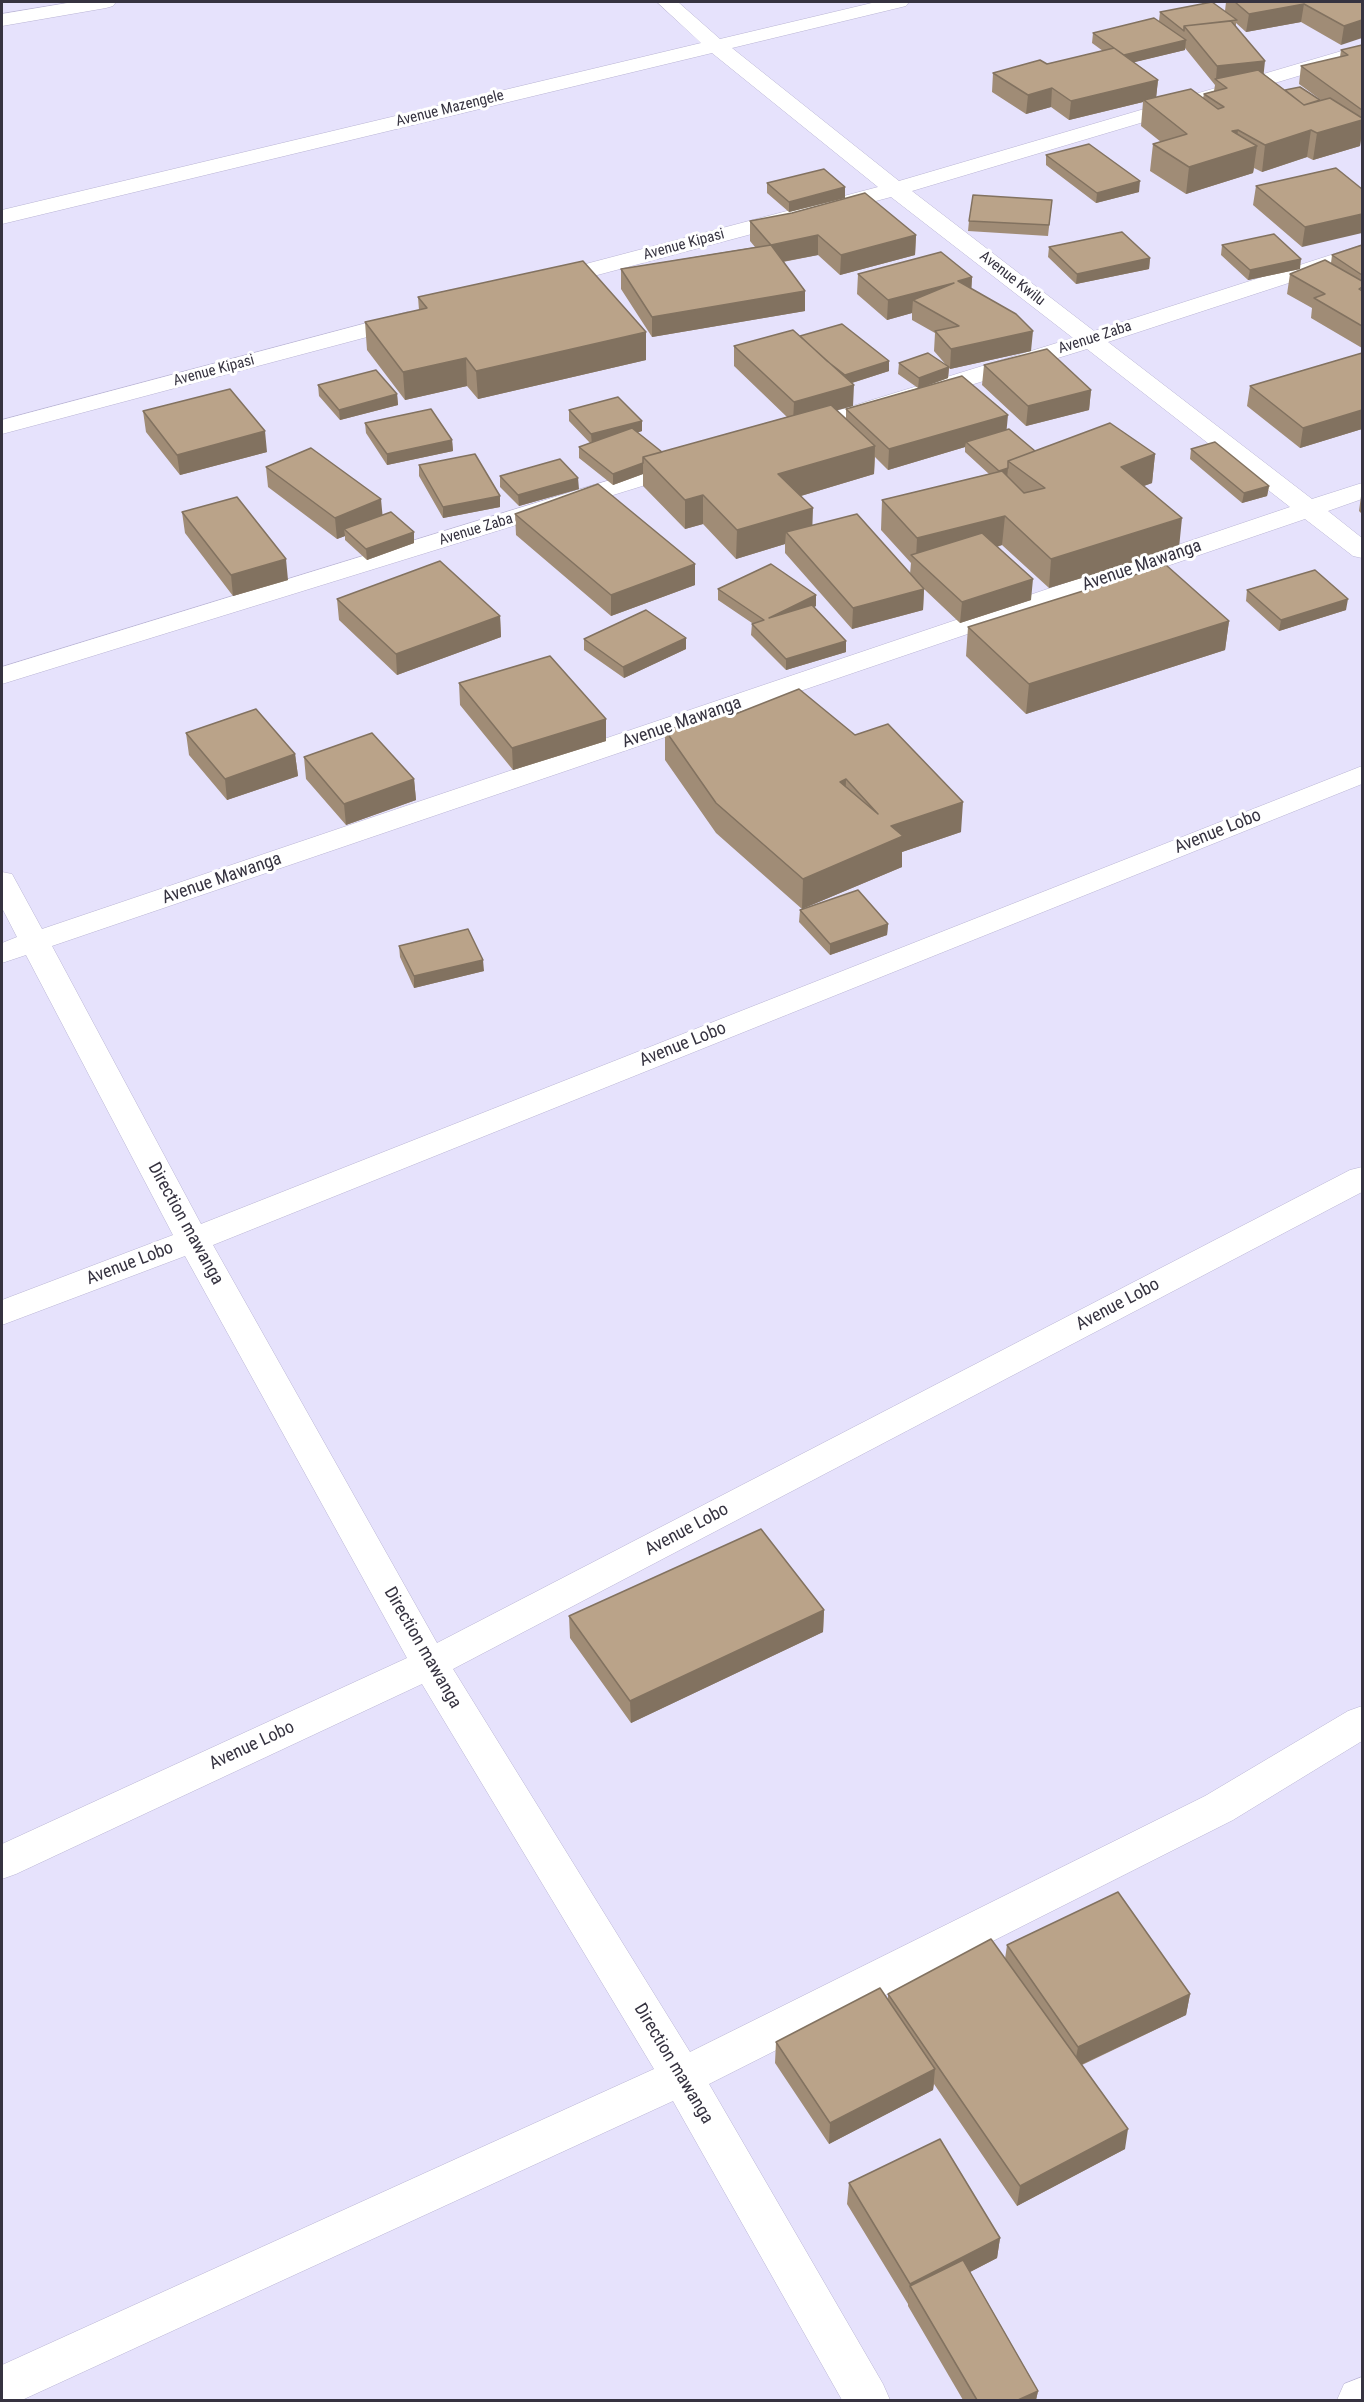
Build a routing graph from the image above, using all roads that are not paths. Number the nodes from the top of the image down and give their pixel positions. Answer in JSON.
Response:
{"nodes":[{"id":1,"x":106,"y":2,"type":"edge"},
{"id":2,"x":667,"y":2,"type":"edge"},
{"id":3,"x":898,"y":2,"type":"edge"},
{"id":4,"x":2,"y":20,"type":"edge"},
{"id":5,"x":715,"y":45,"type":"junction"},
{"id":6,"x":1362,"y":51,"type":"edge"},
{"id":7,"x":895,"y":189,"type":"junction"},
{"id":8,"x":2,"y":217,"type":"edge"},
{"id":9,"x":1362,"y":252,"type":"edge"},
{"id":10,"x":528,"y":287,"type":"edge"},
{"id":11,"x":425,"y":314,"type":"edge"},
{"id":12,"x":1091,"y":340,"type":"junction"},
{"id":13,"x":2,"y":427,"type":"edge"},
{"id":14,"x":774,"y":438,"type":"edge"},
{"id":15,"x":705,"y":459,"type":"edge"},
{"id":16,"x":1362,"y":492,"type":"edge"},
{"id":17,"x":1308,"y":510,"type":"junction"},
{"id":18,"x":1362,"y":550,"type":"edge"},
{"id":19,"x":2,"y":676,"type":"edge"},
{"id":20,"x":1362,"y":774,"type":"edge"},
{"id":21,"x":2,"y":881,"type":"edge"},
{"id":22,"x":17,"y":948,"type":"edge"},
{"id":23,"x":1362,"y":1178,"type":"edge"},
{"id":24,"x":193,"y":1240,"type":"junction"},
{"id":25,"x":2,"y":1313,"type":"edge"},
{"id":26,"x":430,"y":1664,"type":"junction"},
{"id":27,"x":1362,"y":1722,"type":"edge"},
{"id":28,"x":2,"y":1862,"type":"edge"},
{"id":29,"x":682,"y":2077,"type":"junction"},
{"id":30,"x":2,"y":2387,"type":"edge"},
{"id":31,"x":867,"y":2400,"type":"edge"}],
"edges":[{"from":1,"to":4,"type":"street"},
{"from":2,"to":5,"type":"street","name":"Avenue Kwilu"},
{"from":3,"to":5,"type":"street","name":"Avenue Mazengele"},
{"from":5,"to":7,"type":"street","name":"Avenue Kwilu"},
{"from":5,"to":8,"type":"street","name":"Avenue Mazengele"},
{"from":6,"to":7,"type":"street","name":"Avenue Kipasi"},
{"from":7,"to":10,"type":"street","name":"Avenue Kipasi"},
{"from":7,"to":12,"type":"street","name":"Avenue Kwilu"},
{"from":9,"to":12,"type":"street","name":"Avenue Zaba"},
{"from":11,"to":13,"type":"street","name":"Avenue Kipasi"},
{"from":12,"to":14,"type":"street","name":"Avenue Zaba"},
{"from":12,"to":17,"type":"street","name":"Avenue Kwilu"},
{"from":15,"to":19,"type":"street","name":"Avenue Zaba"},
{"from":16,"to":17,"type":"street","name":"Avenue Mawanga"},
{"from":17,"to":18,"type":"street","name":"Avenue Kwilu"},
{"from":17,"to":22,"type":"street","name":"Avenue Mawanga"},
{"from":20,"to":24,"type":"street","name":"Avenue Lobo"},
{"from":21,"to":22,"type":"street","name":"Direction mawanga"},
{"from":22,"to":24,"type":"street","name":"Direction mawanga"},
{"from":23,"to":26,"type":"street","name":"Avenue Lobo"},
{"from":24,"to":25,"type":"street","name":"Avenue Lobo"},
{"from":24,"to":26,"type":"street","name":"Direction mawanga"},
{"from":26,"to":28,"type":"street","name":"Avenue Lobo"},
{"from":26,"to":29,"type":"street","name":"Direction mawanga"},
{"from":27,"to":29,"type":"street"},
{"from":29,"to":30,"type":"street"},
{"from":29,"to":31,"type":"street","name":"Direction mawanga"}]}
